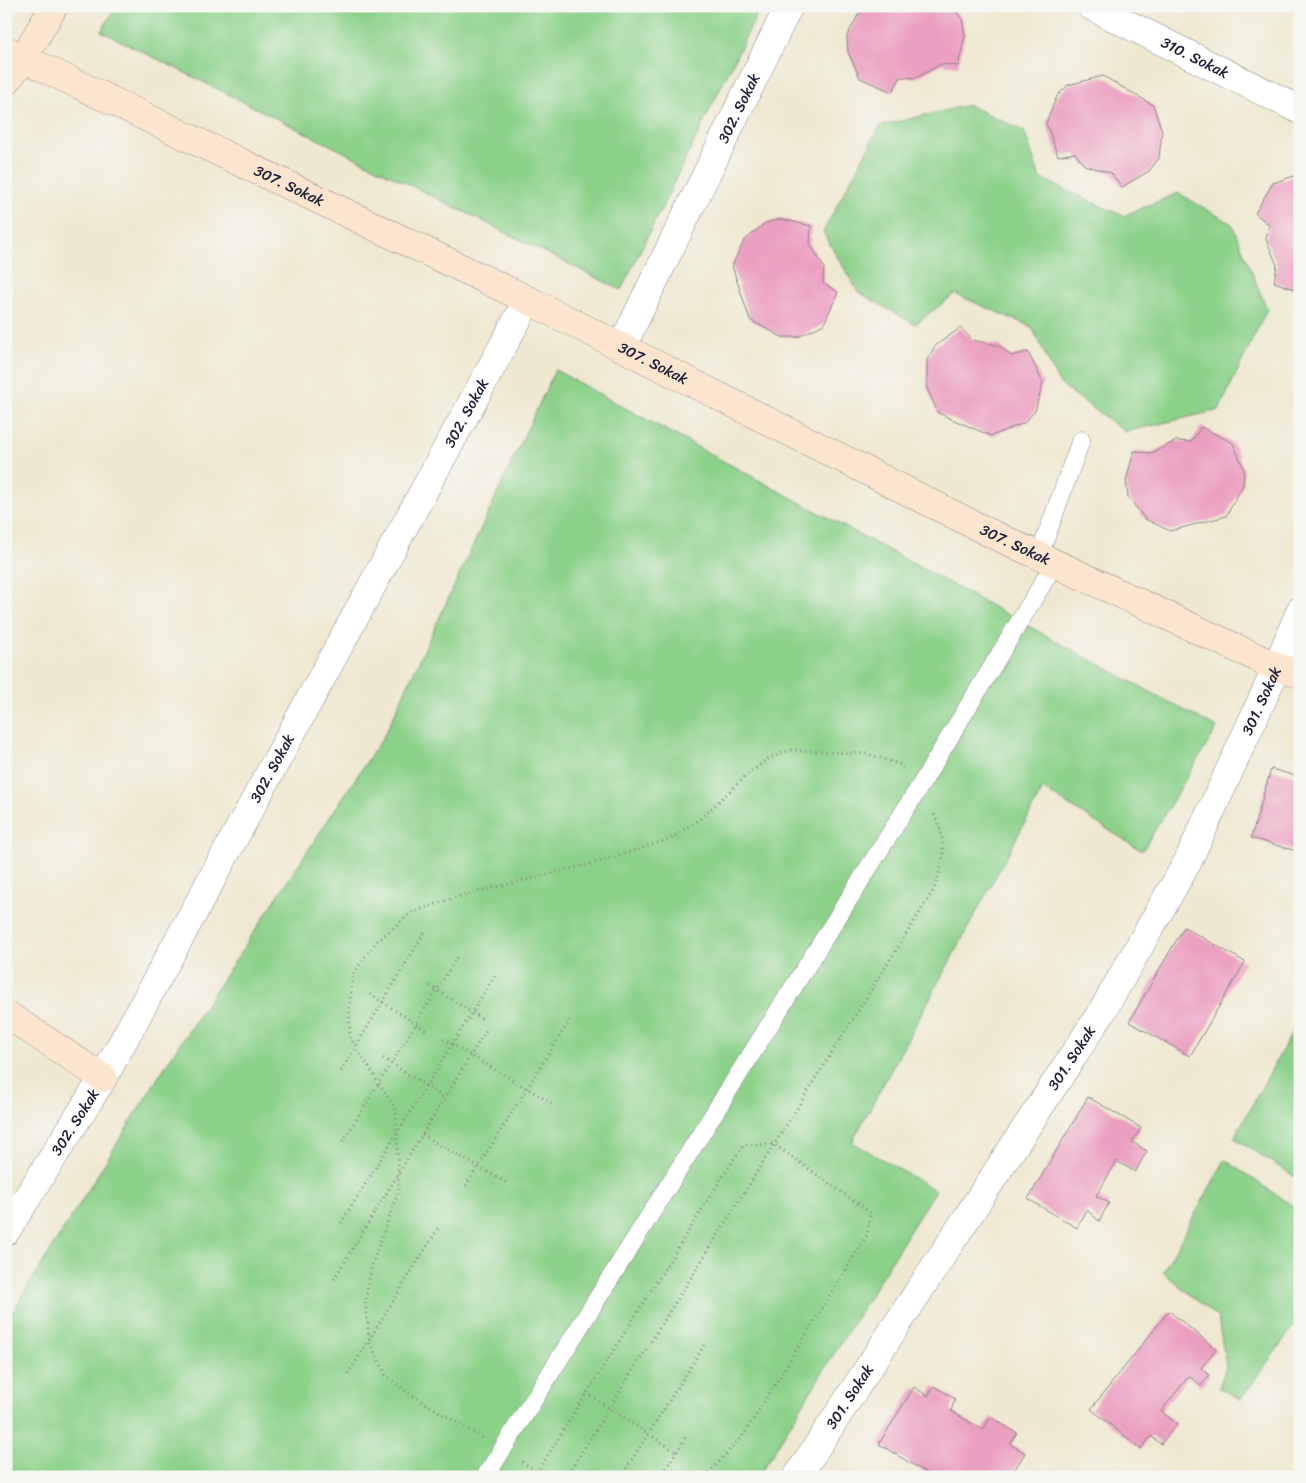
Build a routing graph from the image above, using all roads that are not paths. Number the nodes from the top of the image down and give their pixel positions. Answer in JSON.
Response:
{"nodes":[{"id":1,"x":54,"y":6,"type":"edge"},
{"id":2,"x":790,"y":6,"type":"edge"},
{"id":3,"x":1091,"y":6,"type":"edge"},
{"id":4,"x":15,"y":55,"type":"edge"},
{"id":5,"x":6,"y":82,"type":"edge"},
{"id":6,"x":1300,"y":110,"type":"edge"},
{"id":7,"x":528,"y":300,"type":"junction"},
{"id":8,"x":622,"y":346,"type":"junction"},
{"id":9,"x":1081,"y":440,"type":"dead end"},
{"id":10,"x":1047,"y":560,"type":"junction"},
{"id":11,"x":1300,"y":611,"type":"edge"},
{"id":12,"x":1288,"y":670,"type":"edge"},
{"id":13,"x":6,"y":1014,"type":"edge"},
{"id":14,"x":103,"y":1078,"type":"junction"},
{"id":15,"x":6,"y":1231,"type":"edge"},
{"id":16,"x":485,"y":1477,"type":"edge"},
{"id":17,"x":797,"y":1477,"type":"edge"}],
"edges":[{"from":1,"to":4,"type":"street"},
{"from":2,"to":8,"type":"street","name":"302. Sokak"},
{"from":3,"to":6,"type":"street","name":"310. Sokak"},
{"from":4,"to":5,"type":"street"},
{"from":4,"to":7,"type":"street","name":"307. Sokak"},
{"from":7,"to":8,"type":"street","name":"307. Sokak"},
{"from":7,"to":14,"type":"street","name":"302. Sokak"},
{"from":8,"to":10,"type":"street","name":"307. Sokak"},
{"from":9,"to":10,"type":"lane"},
{"from":10,"to":12,"type":"street","name":"307. Sokak"},
{"from":10,"to":16,"type":"lane"},
{"from":11,"to":12,"type":"street","name":"301. Sokak"},
{"from":12,"to":17,"type":"street","name":"301. Sokak"},
{"from":13,"to":14,"type":"street"},
{"from":14,"to":15,"type":"street","name":"302. Sokak"}]}
